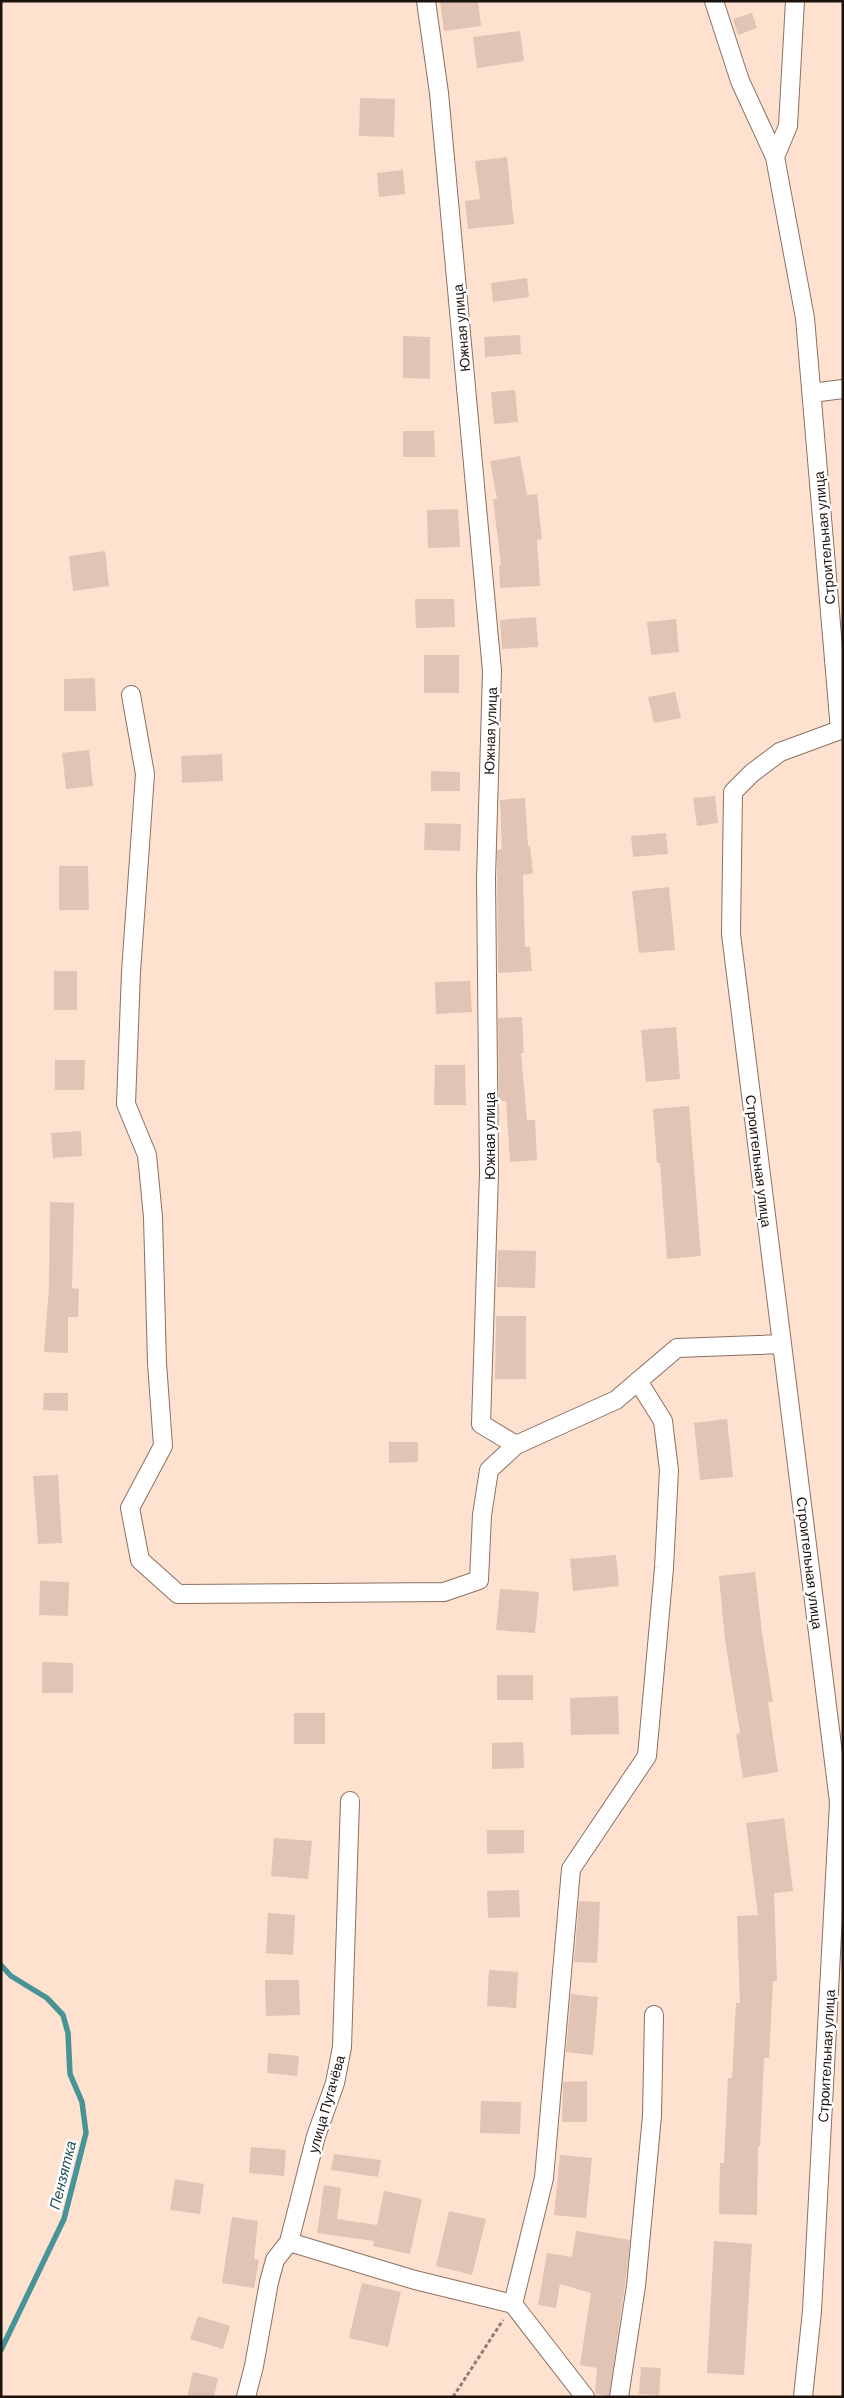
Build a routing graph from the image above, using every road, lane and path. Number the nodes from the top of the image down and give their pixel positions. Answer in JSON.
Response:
{"nodes":[{"id":1,"x":426,"y":1,"type":"edge"},
{"id":2,"x":714,"y":1,"type":"edge"},
{"id":3,"x":796,"y":1,"type":"edge"},
{"id":4,"x":775,"y":157,"type":"junction"},
{"id":5,"x":843,"y":389,"type":"edge"},
{"id":6,"x":812,"y":393,"type":"junction"},
{"id":7,"x":131,"y":695,"type":"dead end"},
{"id":8,"x":782,"y":1344,"type":"junction"},
{"id":9,"x":638,"y":1381,"type":"junction"},
{"id":10,"x":516,"y":1445,"type":"junction"},
{"id":11,"x":350,"y":1801,"type":"dead end"},
{"id":12,"x":841,"y":1802,"type":"edge"},
{"id":13,"x":654,"y":2015,"type":"dead end"},
{"id":14,"x":289,"y":2242,"type":"junction"},
{"id":15,"x":513,"y":2304,"type":"junction"},
{"id":16,"x":246,"y":2397,"type":"edge"},
{"id":17,"x":453,"y":2397,"type":"edge"},
{"id":18,"x":585,"y":2397,"type":"edge"},
{"id":19,"x":619,"y":2397,"type":"edge"},
{"id":20,"x":803,"y":2397,"type":"edge"}],
"edges":[{"from":1,"to":10,"type":"street","name":"Южная улица"},
{"from":2,"to":4,"type":"street","name":"Строительная улица"},
{"from":3,"to":4,"type":"street"},
{"from":4,"to":6,"type":"street","name":"Строительная улица"},
{"from":5,"to":6,"type":"street"},
{"from":6,"to":8,"type":"street","name":"Строительная улица"},
{"from":7,"to":10,"type":"street"},
{"from":8,"to":9,"type":"street"},
{"from":8,"to":12,"type":"street","name":"Строительная улица"},
{"from":9,"to":10,"type":"street"},
{"from":9,"to":15,"type":"street"},
{"from":11,"to":14,"type":"street","name":"улица Пугачёва"},
{"from":12,"to":20,"type":"street","name":"Строительная улица"},
{"from":13,"to":19,"type":"street"},
{"from":14,"to":15,"type":"street"},
{"from":14,"to":16,"type":"street","name":"улица Пугачёва"},
{"from":15,"to":17,"type":"path"},
{"from":15,"to":18,"type":"street"}]}
